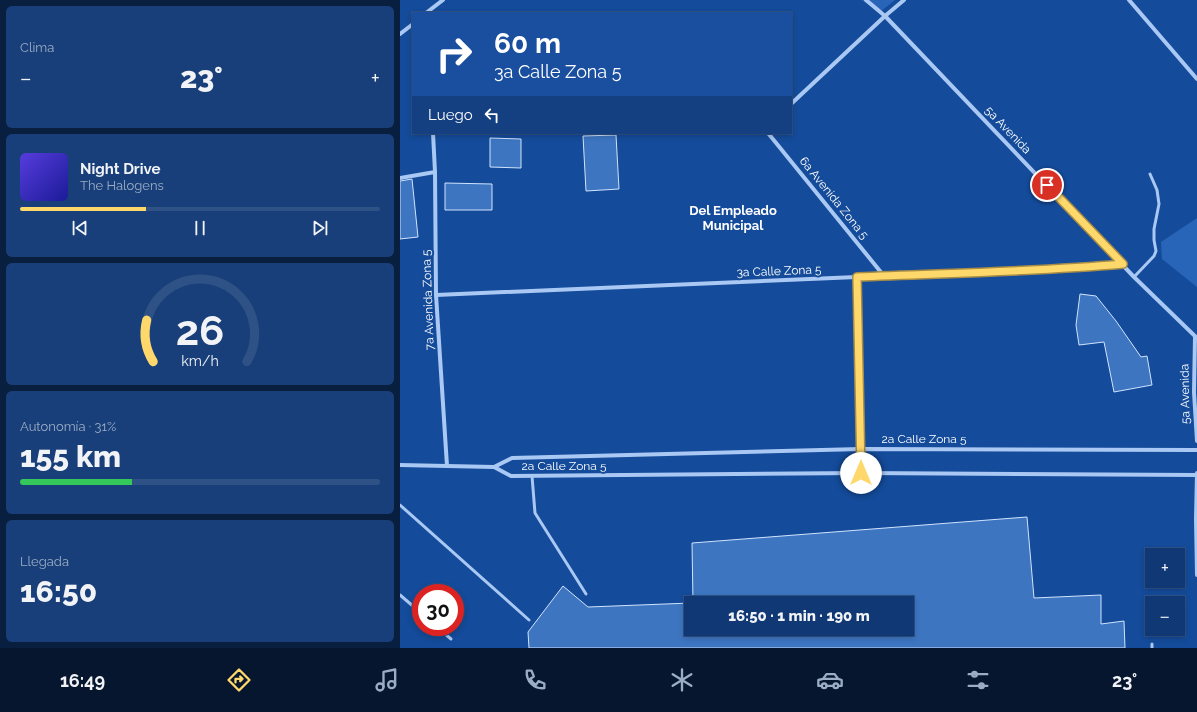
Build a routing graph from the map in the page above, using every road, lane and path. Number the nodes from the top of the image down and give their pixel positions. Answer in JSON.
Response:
{"nodes":[{"id":1,"x":443,"y":0,"type":"edge"},
{"id":2,"x":866,"y":0,"type":"edge"},
{"id":3,"x":904,"y":0,"type":"edge"},
{"id":4,"x":1129,"y":0,"type":"edge"},
{"id":5,"x":428,"y":12,"type":"edge"},
{"id":6,"x":884,"y":16,"type":"junction"},
{"id":7,"x":412,"y":25,"type":"edge"},
{"id":8,"x":400,"y":34,"type":"edge"},
{"id":9,"x":1197,"y":79,"type":"edge"},
{"id":10,"x":792,"y":103,"type":"edge"},
{"id":11,"x":433,"y":134,"type":"edge"},
{"id":12,"x":769,"y":134,"type":"edge"},
{"id":13,"x":435,"y":172,"type":"junction"},
{"id":14,"x":1150,"y":174,"type":"dead end"},
{"id":15,"x":400,"y":178,"type":"edge"},
{"id":16,"x":1123,"y":264,"type":"junction"},
{"id":17,"x":884,"y":276,"type":"junction"},
{"id":18,"x":857,"y":277,"type":"junction"},
{"id":19,"x":1134,"y":277,"type":"junction"},
{"id":20,"x":436,"y":295,"type":"junction"},
{"id":21,"x":1196,"y":337,"type":"edge"},
{"id":22,"x":1197,"y":441,"type":"edge"},
{"id":23,"x":861,"y":448,"type":"junction"},
{"id":24,"x":1197,"y":450,"type":"edge"},
{"id":25,"x":400,"y":465,"type":"edge"},
{"id":26,"x":447,"y":466,"type":"junction"},
{"id":27,"x":494,"y":467,"type":"junction"},
{"id":28,"x":861,"y":473,"type":"junction"},
{"id":29,"x":1197,"y":474,"type":"edge"},
{"id":30,"x":532,"y":476,"type":"junction"},
{"id":31,"x":400,"y":505,"type":"edge"},
{"id":32,"x":1197,"y":507,"type":"edge"},
{"id":33,"x":1197,"y":575,"type":"edge"},
{"id":34,"x":586,"y":594,"type":"dead end"},
{"id":35,"x":400,"y":595,"type":"edge"},
{"id":36,"x":412,"y":605,"type":"edge"},
{"id":37,"x":529,"y":620,"type":"dead end"},
{"id":38,"x":448,"y":636,"type":"edge"},
{"id":39,"x":451,"y":639,"type":"dead end"}],
"edges":[{"from":1,"to":5,"type":"street"},
{"from":2,"to":6,"type":"street","name":"5a Avenida"},
{"from":3,"to":6,"type":"street"},
{"from":4,"to":9,"type":"street"},
{"from":6,"to":10,"type":"street"},
{"from":6,"to":16,"type":"street","name":"5a Avenida"},
{"from":7,"to":8,"type":"street"},
{"from":11,"to":13,"type":"street","name":"7a Avenida Zona 5"},
{"from":12,"to":17,"type":"street","name":"6a Avenida Zona 5"},
{"from":13,"to":15,"type":"street"},
{"from":13,"to":20,"type":"street","name":"7a Avenida Zona 5"},
{"from":14,"to":19,"type":"lane"},
{"from":16,"to":17,"type":"street","name":"3a Calle Zona 5"},
{"from":16,"to":19,"type":"street","name":"5a Avenida"},
{"from":17,"to":18,"type":"street","name":"3a Calle Zona 5"},
{"from":18,"to":20,"type":"street","name":"3a Calle Zona 5"},
{"from":18,"to":23,"type":"street"},
{"from":19,"to":21,"type":"street","name":"5a Avenida"},
{"from":20,"to":26,"type":"street","name":"7a Avenida Zona 5"},
{"from":21,"to":22,"type":"street","name":"5a Avenida"},
{"from":23,"to":24,"type":"street","name":"2a Calle Zona 5"},
{"from":23,"to":27,"type":"street","name":"2a Calle Zona 5"},
{"from":23,"to":28,"type":"street"},
{"from":25,"to":26,"type":"street"},
{"from":26,"to":27,"type":"street"},
{"from":27,"to":30,"type":"street","name":"2a Calle Zona 5"},
{"from":28,"to":29,"type":"street","name":"2a Calle Zona 5"},
{"from":28,"to":30,"type":"street","name":"2a Calle Zona 5"},
{"from":29,"to":32,"type":"street"},
{"from":30,"to":34,"type":"lane"},
{"from":31,"to":37,"type":"lane"},
{"from":32,"to":33,"type":"street"},
{"from":35,"to":36,"type":"lane"},
{"from":38,"to":39,"type":"lane"}]}
